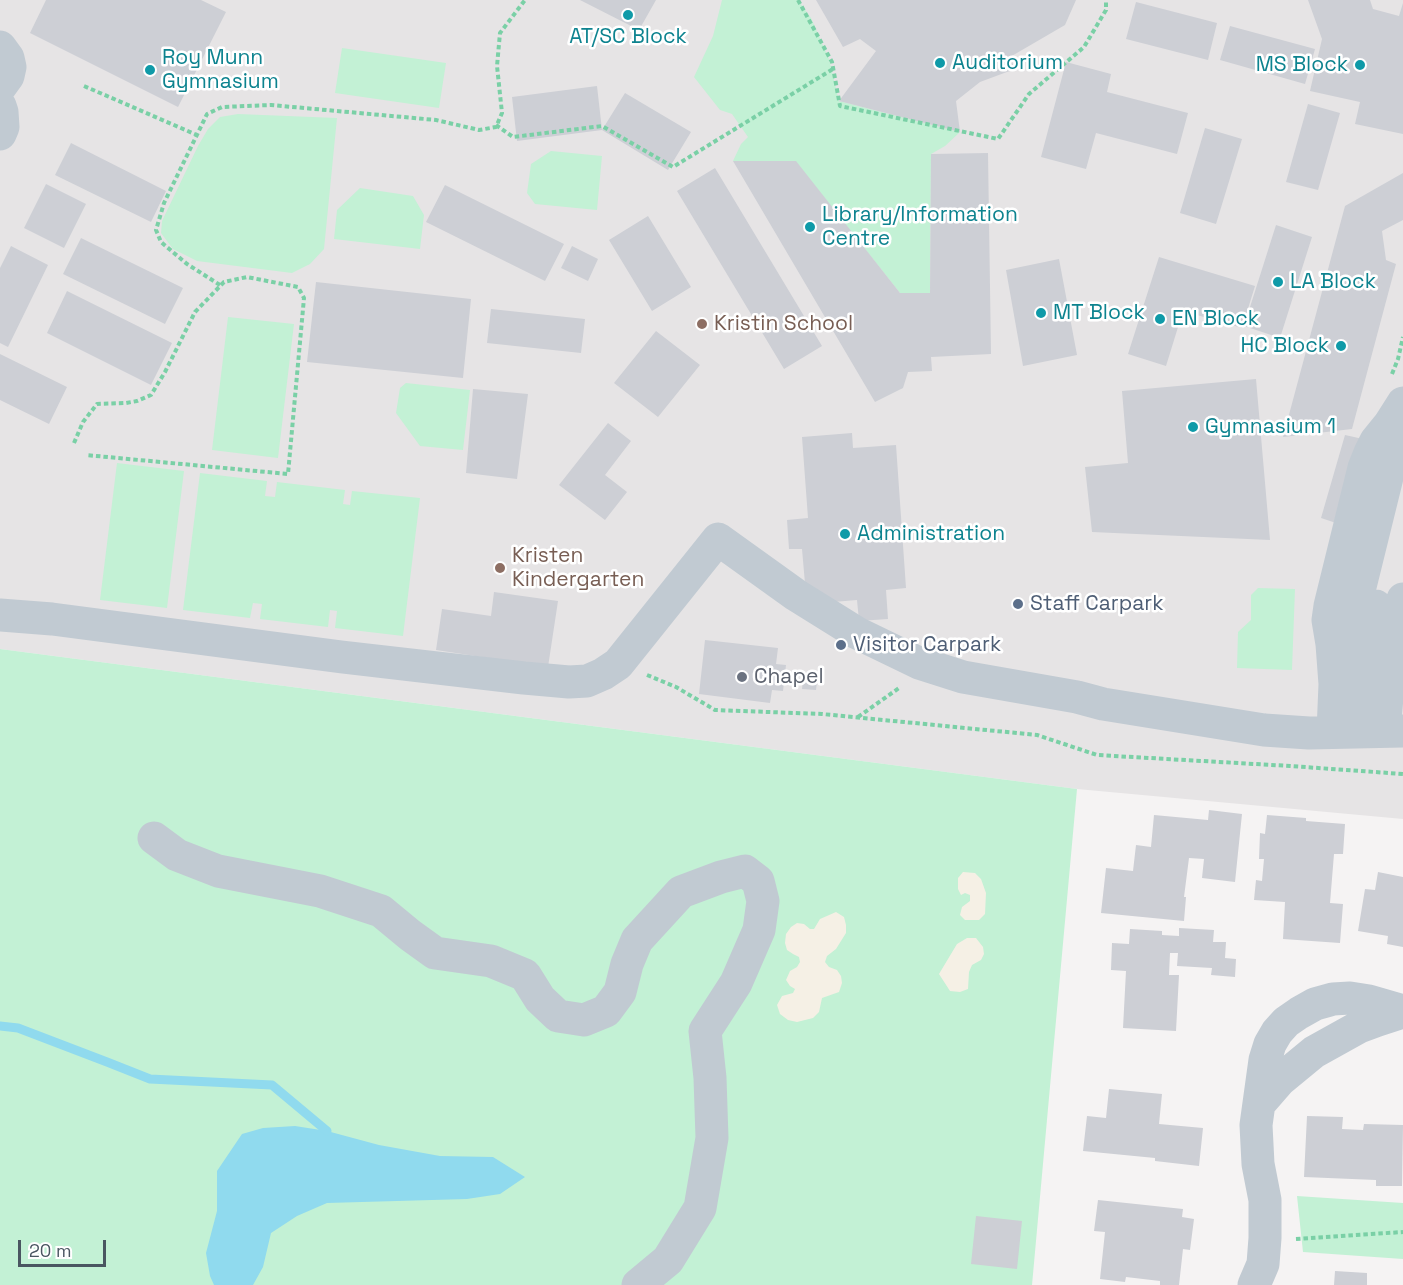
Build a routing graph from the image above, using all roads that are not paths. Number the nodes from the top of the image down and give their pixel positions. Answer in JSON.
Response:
{"nodes":[{"id":1,"x":0,"y":47,"type":"edge"},
{"id":2,"x":0,"y":87,"type":"edge"},
{"id":3,"x":0,"y":106,"type":"edge"},
{"id":4,"x":0,"y":134,"type":"edge"},
{"id":5,"x":1397,"y":412,"type":"edge"},
{"id":6,"x":1403,"y":500,"type":"edge"},
{"id":7,"x":1403,"y":599,"type":"edge"},
{"id":8,"x":0,"y":615,"type":"edge"},
{"id":9,"x":1396,"y":673,"type":"edge"},
{"id":10,"x":1370,"y":731,"type":"edge"},
{"id":11,"x":154,"y":838,"type":"dead end"},
{"id":12,"x":1403,"y":1012,"type":"edge"},
{"id":13,"x":1263,"y":1268,"type":"edge"},
{"id":14,"x":638,"y":1285,"type":"edge"}],
"edges":[{"from":1,"to":2,"type":"street"},
{"from":3,"to":4,"type":"street"},
{"from":5,"to":10,"type":"street"},
{"from":6,"to":10,"type":"street"},
{"from":7,"to":9,"type":"street"},
{"from":8,"to":10,"type":"street"},
{"from":9,"to":10,"type":"street"},
{"from":11,"to":14,"type":"street"},
{"from":12,"to":13,"type":"street"}]}
